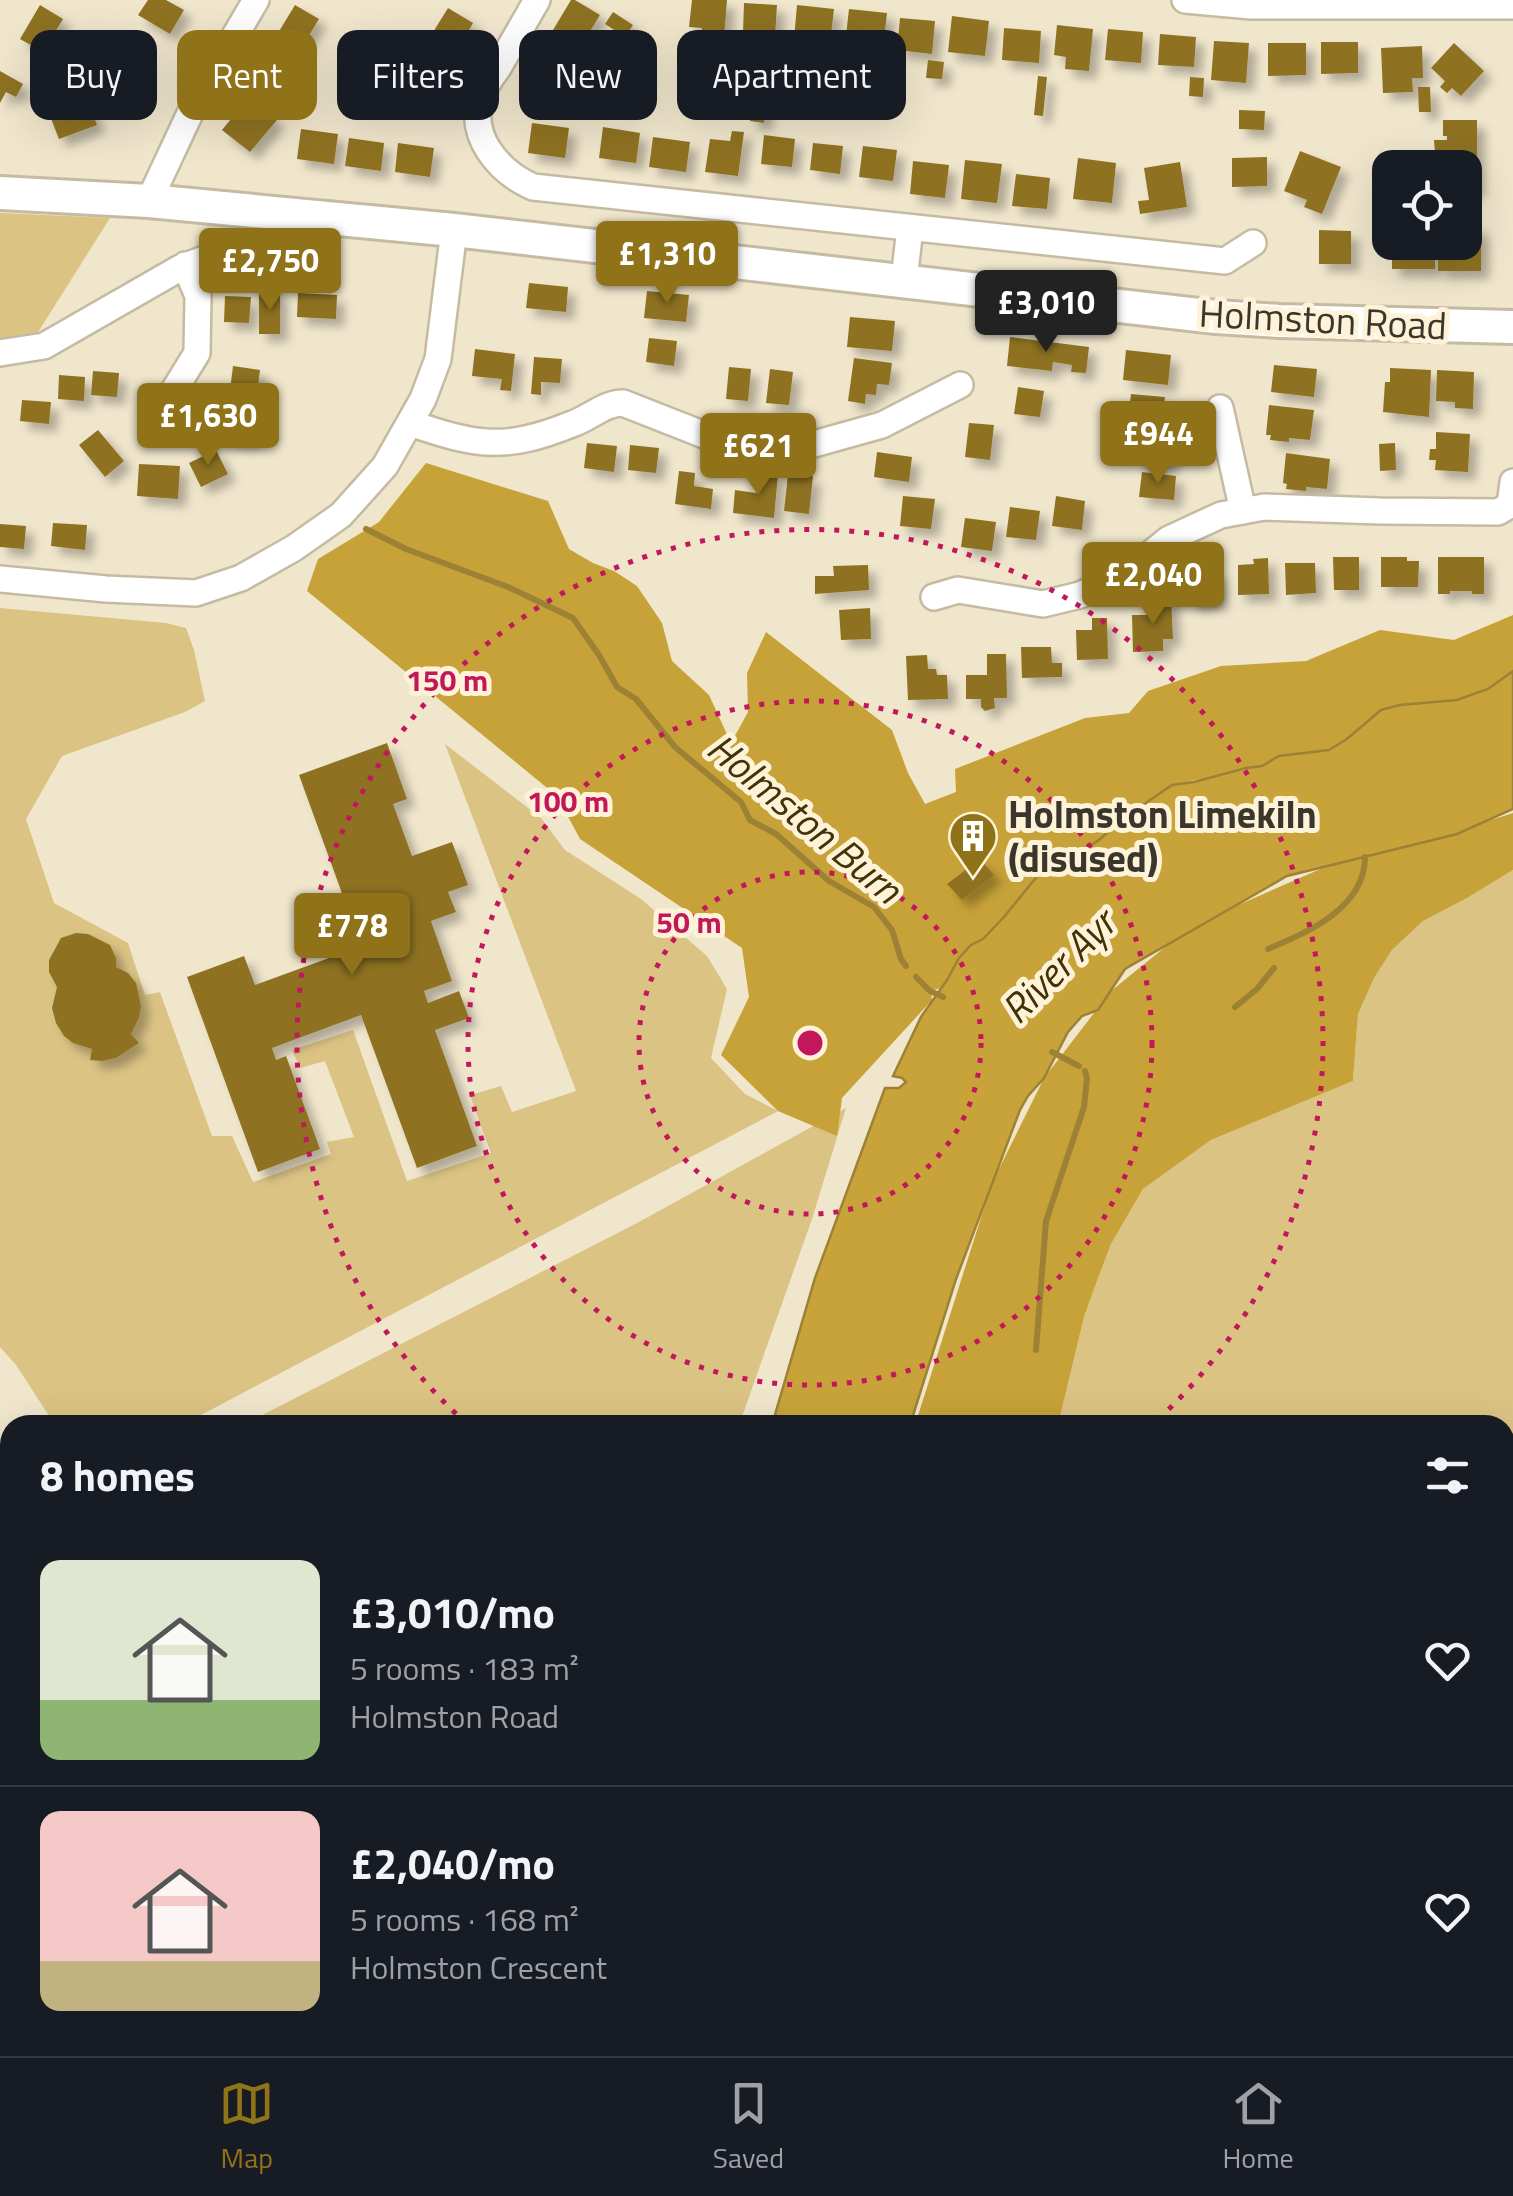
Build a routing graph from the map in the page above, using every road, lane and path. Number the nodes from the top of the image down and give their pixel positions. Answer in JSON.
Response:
{"nodes":[{"id":1,"x":256,"y":0,"type":"edge"},
{"id":2,"x":537,"y":0,"type":"edge"},
{"id":3,"x":1186,"y":0,"type":"edge"},
{"id":4,"x":1251,"y":3,"type":"edge"},
{"id":5,"x":1513,"y":6,"type":"edge"},
{"id":6,"x":0,"y":192,"type":"edge"},
{"id":7,"x":149,"y":201,"type":"junction"},
{"id":8,"x":910,"y":228,"type":"junction"},
{"id":9,"x":454,"y":230,"type":"junction"},
{"id":10,"x":1252,"y":243,"type":"dead end"},
{"id":11,"x":303,"y":258,"type":"dead end"},
{"id":12,"x":185,"y":265,"type":"junction"},
{"id":13,"x":904,"y":280,"type":"junction"},
{"id":14,"x":1513,"y":327,"type":"edge"},
{"id":15,"x":0,"y":353,"type":"edge"},
{"id":16,"x":960,"y":385,"type":"dead end"},
{"id":17,"x":168,"y":400,"type":"dead end"},
{"id":18,"x":1220,"y":408,"type":"dead end"},
{"id":19,"x":410,"y":423,"type":"junction"},
{"id":20,"x":1513,"y":482,"type":"edge"},
{"id":21,"x":1243,"y":510,"type":"junction"},
{"id":22,"x":0,"y":579,"type":"edge"},
{"id":23,"x":934,"y":598,"type":"dead end"}],
"edges":[{"from":1,"to":7,"type":"street"},
{"from":2,"to":8,"type":"street","name":"Holmston Road"},
{"from":3,"to":4,"type":"street"},
{"from":4,"to":5,"type":"street"},
{"from":6,"to":7,"type":"main road","name":"Holmston Road"},
{"from":7,"to":9,"type":"main road","name":"Holmston Road"},
{"from":8,"to":10,"type":"street","name":"Holmston Road"},
{"from":8,"to":13,"type":"street"},
{"from":9,"to":13,"type":"main road","name":"Holmston Road"},
{"from":9,"to":19,"type":"street"},
{"from":11,"to":12,"type":"street"},
{"from":12,"to":15,"type":"street"},
{"from":12,"to":17,"type":"street"},
{"from":13,"to":14,"type":"main road","name":"Holmston Road"},
{"from":16,"to":19,"type":"street"},
{"from":18,"to":21,"type":"street"},
{"from":19,"to":22,"type":"street"},
{"from":20,"to":21,"type":"street"},
{"from":21,"to":23,"type":"street"}]}
